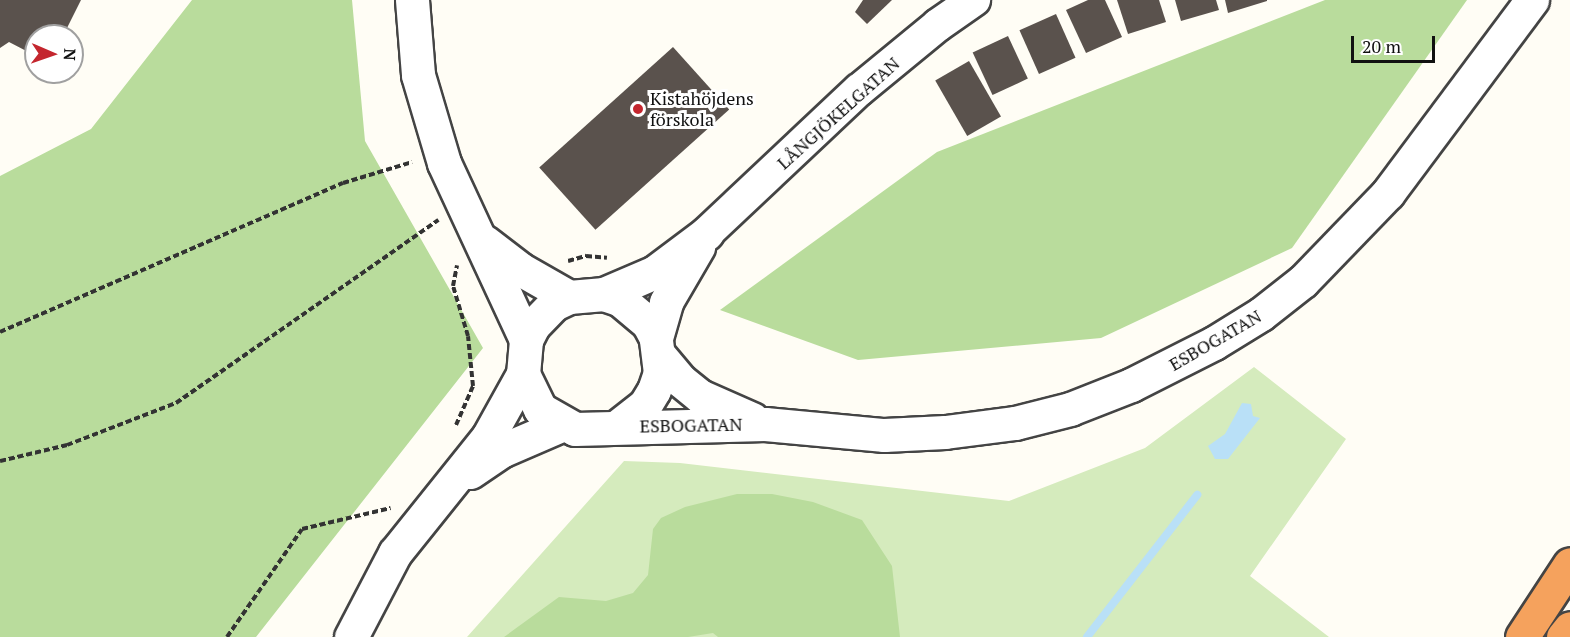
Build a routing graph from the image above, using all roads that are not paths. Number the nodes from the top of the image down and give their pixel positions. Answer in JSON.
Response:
{"nodes":[{"id":1,"x":412,"y":0,"type":"edge"},
{"id":2,"x":974,"y":0,"type":"edge"},
{"id":3,"x":1532,"y":0,"type":"edge"},
{"id":4,"x":707,"y":233,"type":"junction"},
{"id":5,"x":477,"y":235,"type":"junction"},
{"id":6,"x":555,"y":291,"type":"junction"},
{"id":7,"x":604,"y":294,"type":"junction"},
{"id":8,"x":526,"y":340,"type":"junction"},
{"id":9,"x":658,"y":347,"type":"junction"},
{"id":10,"x":523,"y":374,"type":"junction"},
{"id":11,"x":561,"y":424,"type":"junction"},
{"id":12,"x":765,"y":424,"type":"junction"},
{"id":13,"x":618,"y":426,"type":"junction"},
{"id":14,"x":456,"y":481,"type":"junction"},
{"id":15,"x":1570,"y":564,"type":"edge"},
{"id":16,"x":1570,"y":628,"type":"edge"},
{"id":17,"x":351,"y":637,"type":"edge"},
{"id":18,"x":1522,"y":637,"type":"edge"},
{"id":19,"x":1563,"y":637,"type":"edge"}],
"edges":[{"from":1,"to":5,"type":"street"},
{"from":2,"to":4,"type":"street","name":"LÅNGJÖKELGATAN"},
{"from":3,"to":12,"type":"street","name":"ESBOGATAN"},
{"from":4,"to":7,"type":"street","name":"LÅNGJÖKELGATAN"},
{"from":4,"to":9,"type":"street","name":"LÅNGJÖKELGATAN"},
{"from":5,"to":6,"type":"street"},
{"from":5,"to":8,"type":"street"},
{"from":6,"to":7,"type":"street"},
{"from":6,"to":8,"type":"street"},
{"from":7,"to":9,"type":"street"},
{"from":8,"to":10,"type":"street"},
{"from":9,"to":12,"type":"street","name":"ESBOGATAN"},
{"from":9,"to":13,"type":"street"},
{"from":10,"to":11,"type":"street"},
{"from":10,"to":14,"type":"street"},
{"from":11,"to":13,"type":"street"},
{"from":11,"to":14,"type":"street"},
{"from":12,"to":13,"type":"street","name":"ESBOGATAN"},
{"from":14,"to":17,"type":"street"},
{"from":15,"to":18,"type":"highway"},
{"from":16,"to":19,"type":"highway"}]}
